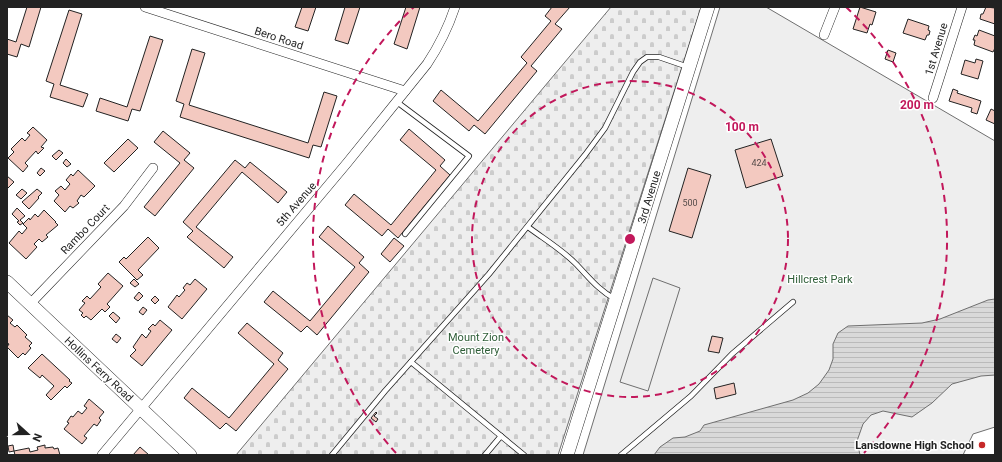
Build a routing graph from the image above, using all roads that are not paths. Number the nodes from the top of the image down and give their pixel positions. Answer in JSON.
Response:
{"nodes":[{"id":1,"x":146,"y":7,"type":"edge"},
{"id":2,"x":455,"y":7,"type":"edge"},
{"id":3,"x":708,"y":7,"type":"edge"},
{"id":4,"x":835,"y":7,"type":"edge"},
{"id":5,"x":962,"y":7,"type":"edge"},
{"id":6,"x":824,"y":35,"type":"dead end"},
{"id":7,"x":689,"y":67,"type":"junction"},
{"id":8,"x":405,"y":91,"type":"junction"},
{"id":9,"x":933,"y":98,"type":"dead end"},
{"id":10,"x":397,"y":102,"type":"junction"},
{"id":11,"x":153,"y":168,"type":"dead end"},
{"id":12,"x":528,"y":227,"type":"junction"},
{"id":13,"x":405,"y":234,"type":"dead end"},
{"id":14,"x":7,"y":282,"type":"edge"},
{"id":15,"x":617,"y":299,"type":"junction"},
{"id":16,"x":793,"y":302,"type":"dead end"},
{"id":17,"x":30,"y":304,"type":"junction"},
{"id":18,"x":411,"y":362,"type":"junction"},
{"id":19,"x":142,"y":409,"type":"junction"},
{"id":20,"x":501,"y":436,"type":"junction"},
{"id":21,"x":102,"y":455,"type":"edge"},
{"id":22,"x":190,"y":455,"type":"edge"},
{"id":23,"x":332,"y":455,"type":"edge"},
{"id":24,"x":485,"y":455,"type":"edge"},
{"id":25,"x":524,"y":455,"type":"edge"},
{"id":26,"x":567,"y":455,"type":"edge"},
{"id":27,"x":621,"y":455,"type":"edge"}],
"edges":[{"from":1,"to":8,"type":"street","name":"Bero Road"},
{"from":2,"to":8,"type":"street","name":"5th Avenue"},
{"from":3,"to":7,"type":"street","name":"3rd Avenue"},
{"from":4,"to":6,"type":"street"},
{"from":5,"to":9,"type":"street","name":"1st Avenue"},
{"from":7,"to":12,"type":"lane"},
{"from":7,"to":15,"type":"street","name":"3rd Avenue"},
{"from":8,"to":10,"type":"street","name":"5th Avenue"},
{"from":10,"to":13,"type":"lane"},
{"from":10,"to":19,"type":"street","name":"5th Avenue"},
{"from":11,"to":17,"type":"street","name":"Rambo Court"},
{"from":12,"to":15,"type":"lane"},
{"from":12,"to":18,"type":"lane"},
{"from":14,"to":17,"type":"street","name":"Hollins Ferry Road"},
{"from":15,"to":26,"type":"street","name":"3rd Avenue"},
{"from":16,"to":27,"type":"lane"},
{"from":17,"to":19,"type":"street","name":"Hollins Ferry Road"},
{"from":18,"to":20,"type":"lane"},
{"from":18,"to":23,"type":"lane"},
{"from":19,"to":21,"type":"street","name":"5th Avenue"},
{"from":19,"to":22,"type":"street","name":"Hollins Ferry Road"},
{"from":20,"to":24,"type":"lane"},
{"from":20,"to":25,"type":"lane"}]}
